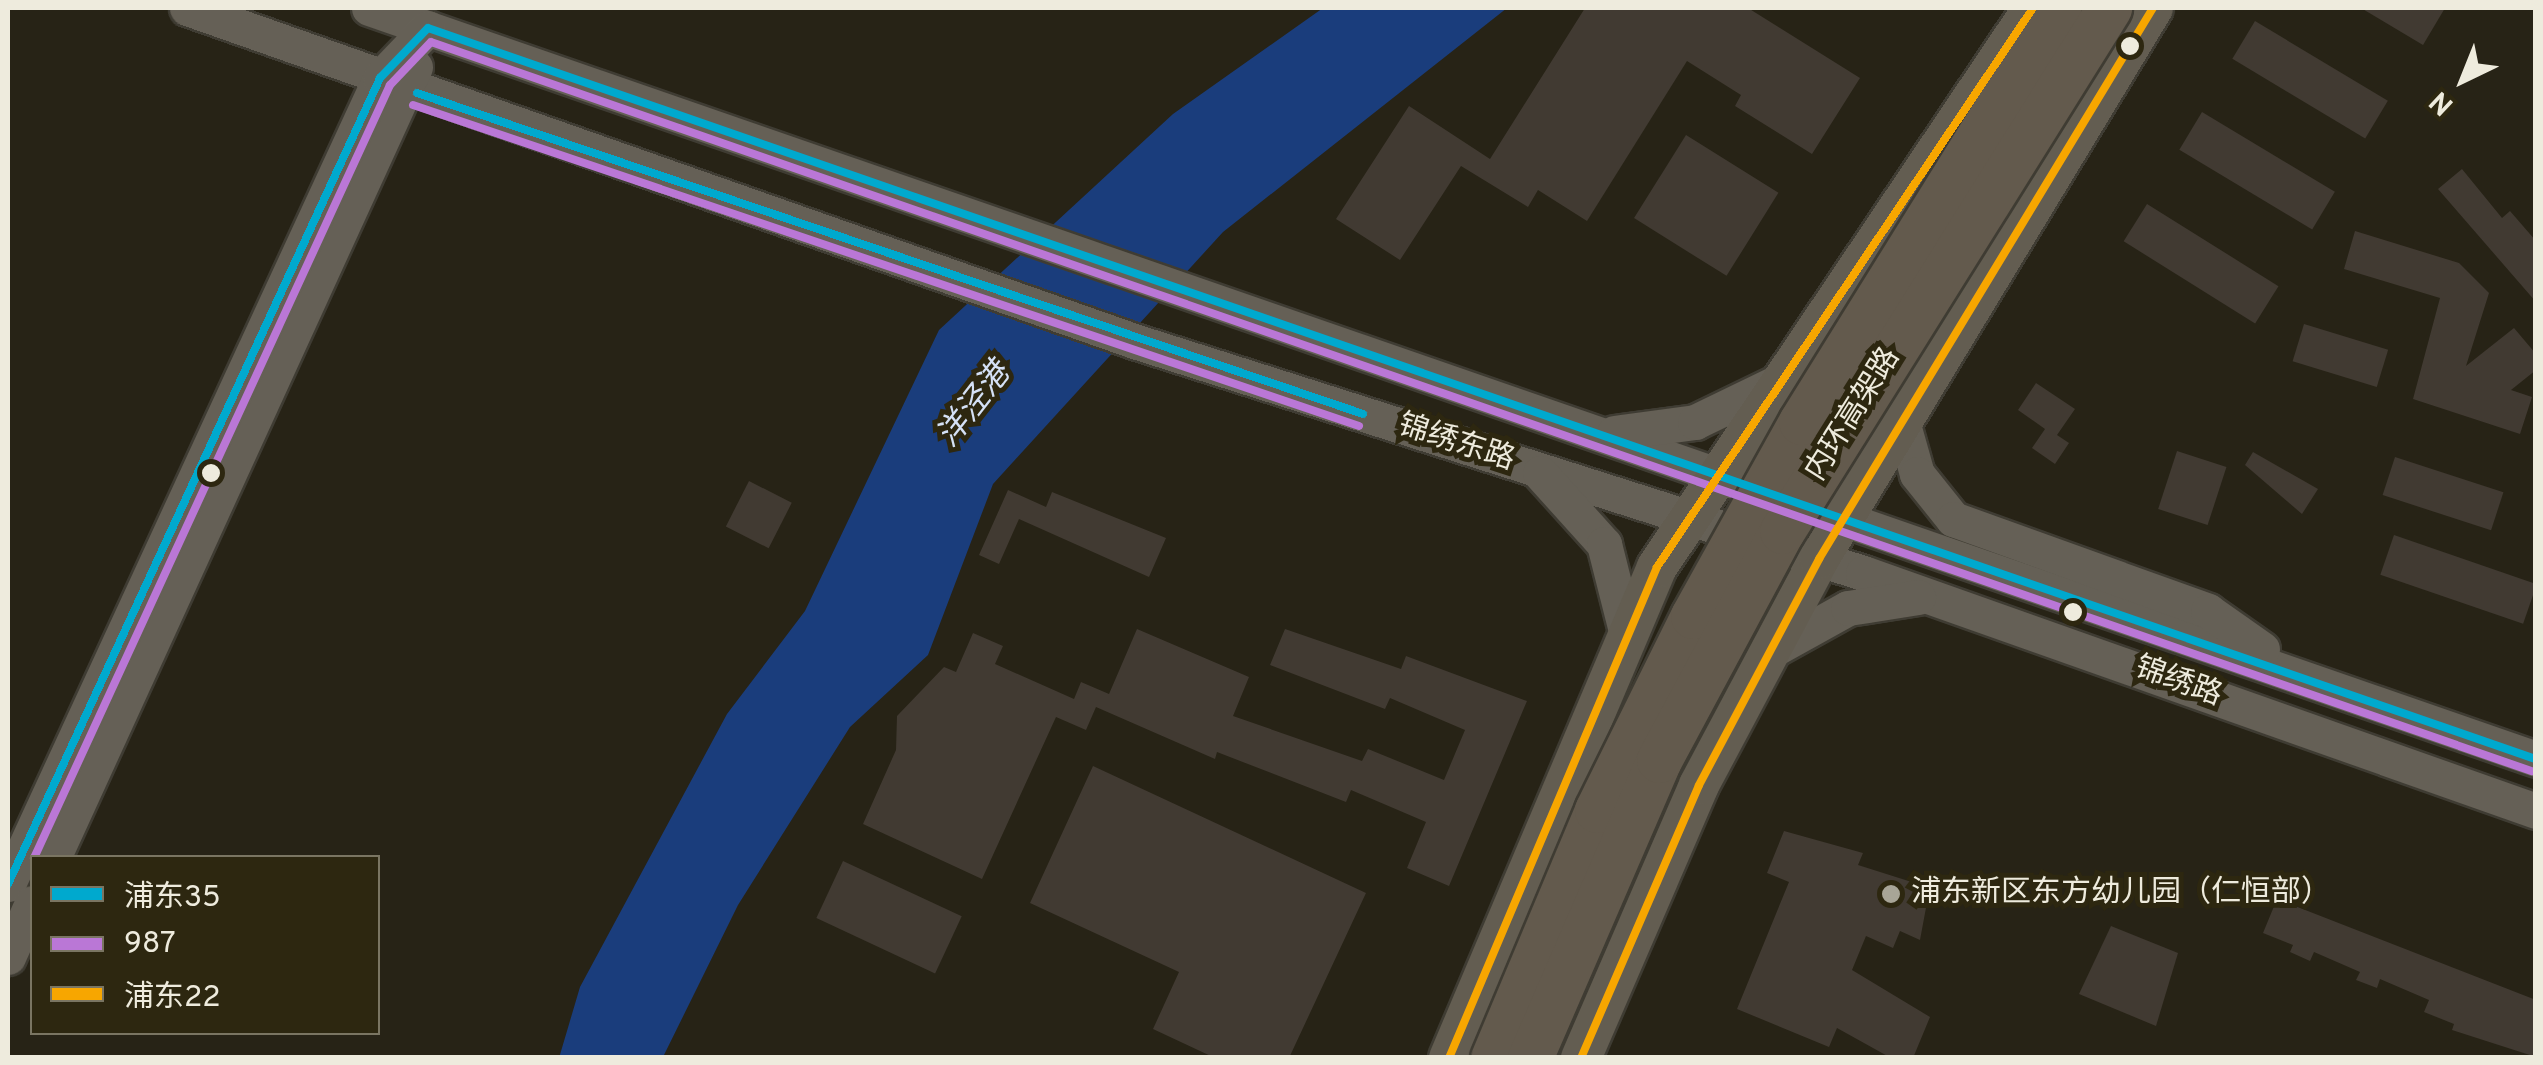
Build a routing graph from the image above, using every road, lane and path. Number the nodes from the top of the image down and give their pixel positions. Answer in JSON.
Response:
{"nodes":[{"id":1,"x":187,"y":8,"type":"edge"},
{"id":2,"x":369,"y":8,"type":"edge"},
{"id":3,"x":2033,"y":8,"type":"edge"},
{"id":4,"x":2059,"y":8,"type":"edge"},
{"id":5,"x":2109,"y":8,"type":"edge"},
{"id":6,"x":2153,"y":8,"type":"edge"},
{"id":7,"x":428,"y":28,"type":"junction"},
{"id":8,"x":394,"y":84,"type":"junction"},
{"id":9,"x":1782,"y":380,"type":"junction"},
{"id":10,"x":1902,"y":422,"type":"junction"},
{"id":11,"x":1608,"y":434,"type":"junction"},
{"id":12,"x":1536,"y":469,"type":"junction"},
{"id":13,"x":1719,"y":471,"type":"junction"},
{"id":14,"x":1846,"y":514,"type":"junction"},
{"id":15,"x":1686,"y":516,"type":"junction"},
{"id":16,"x":1819,"y":559,"type":"junction"},
{"id":17,"x":1932,"y":596,"type":"junction"},
{"id":18,"x":1626,"y":631,"type":"junction"},
{"id":19,"x":1776,"y":648,"type":"junction"},
{"id":20,"x":2300,"y":675,"type":"junction"},
{"id":21,"x":2536,"y":758,"type":"edge"},
{"id":22,"x":2536,"y":811,"type":"edge"},
{"id":23,"x":54,"y":855,"type":"edge"},
{"id":24,"x":8,"y":884,"type":"edge"},
{"id":25,"x":30,"y":907,"type":"edge"},
{"id":26,"x":8,"y":957,"type":"edge"},
{"id":27,"x":1449,"y":1058,"type":"edge"},
{"id":28,"x":1493,"y":1058,"type":"edge"},
{"id":29,"x":1530,"y":1058,"type":"edge"},
{"id":30,"x":1582,"y":1058,"type":"edge"}],
"edges":[{"from":1,"to":8,"type":"main road","name":"锦绣东路"},
{"from":2,"to":7,"type":"main road","name":"锦绣东路"},
{"from":3,"to":9,"type":"main road"},
{"from":4,"to":28,"type":"highway","name":"内环高架路","bridge":true},
{"from":5,"to":29,"type":"highway","name":"内环高架路","bridge":true},
{"from":6,"to":10,"type":"main road"},
{"from":7,"to":8,"type":"main road"},
{"from":7,"to":11,"type":"main road","name":"锦绣东路"},
{"from":8,"to":12,"type":"main road","name":"锦绣东路"},
{"from":8,"to":23,"type":"main road"},
{"from":8,"to":24,"type":"main road"},
{"from":9,"to":11,"type":"main road"},
{"from":9,"to":13,"type":"main road"},
{"from":10,"to":14,"type":"main road"},
{"from":10,"to":20,"type":"main road"},
{"from":11,"to":13,"type":"main road","name":"锦绣东路"},
{"from":12,"to":15,"type":"main road","name":"锦绣东路"},
{"from":12,"to":18,"type":"main road"},
{"from":13,"to":14,"type":"main road","name":"锦绣路"},
{"from":13,"to":15,"type":"main road"},
{"from":14,"to":16,"type":"main road"},
{"from":14,"to":20,"type":"main road","name":"锦绣路"},
{"from":15,"to":16,"type":"main road","name":"锦绣东路"},
{"from":15,"to":18,"type":"main road"},
{"from":16,"to":17,"type":"main road","name":"锦绣路"},
{"from":16,"to":19,"type":"main road"},
{"from":17,"to":19,"type":"main road"},
{"from":17,"to":22,"type":"main road","name":"锦绣路"},
{"from":18,"to":27,"type":"main road"},
{"from":19,"to":30,"type":"main road"},
{"from":20,"to":21,"type":"main road","name":"锦绣路"},
{"from":25,"to":26,"type":"main road"}]}
